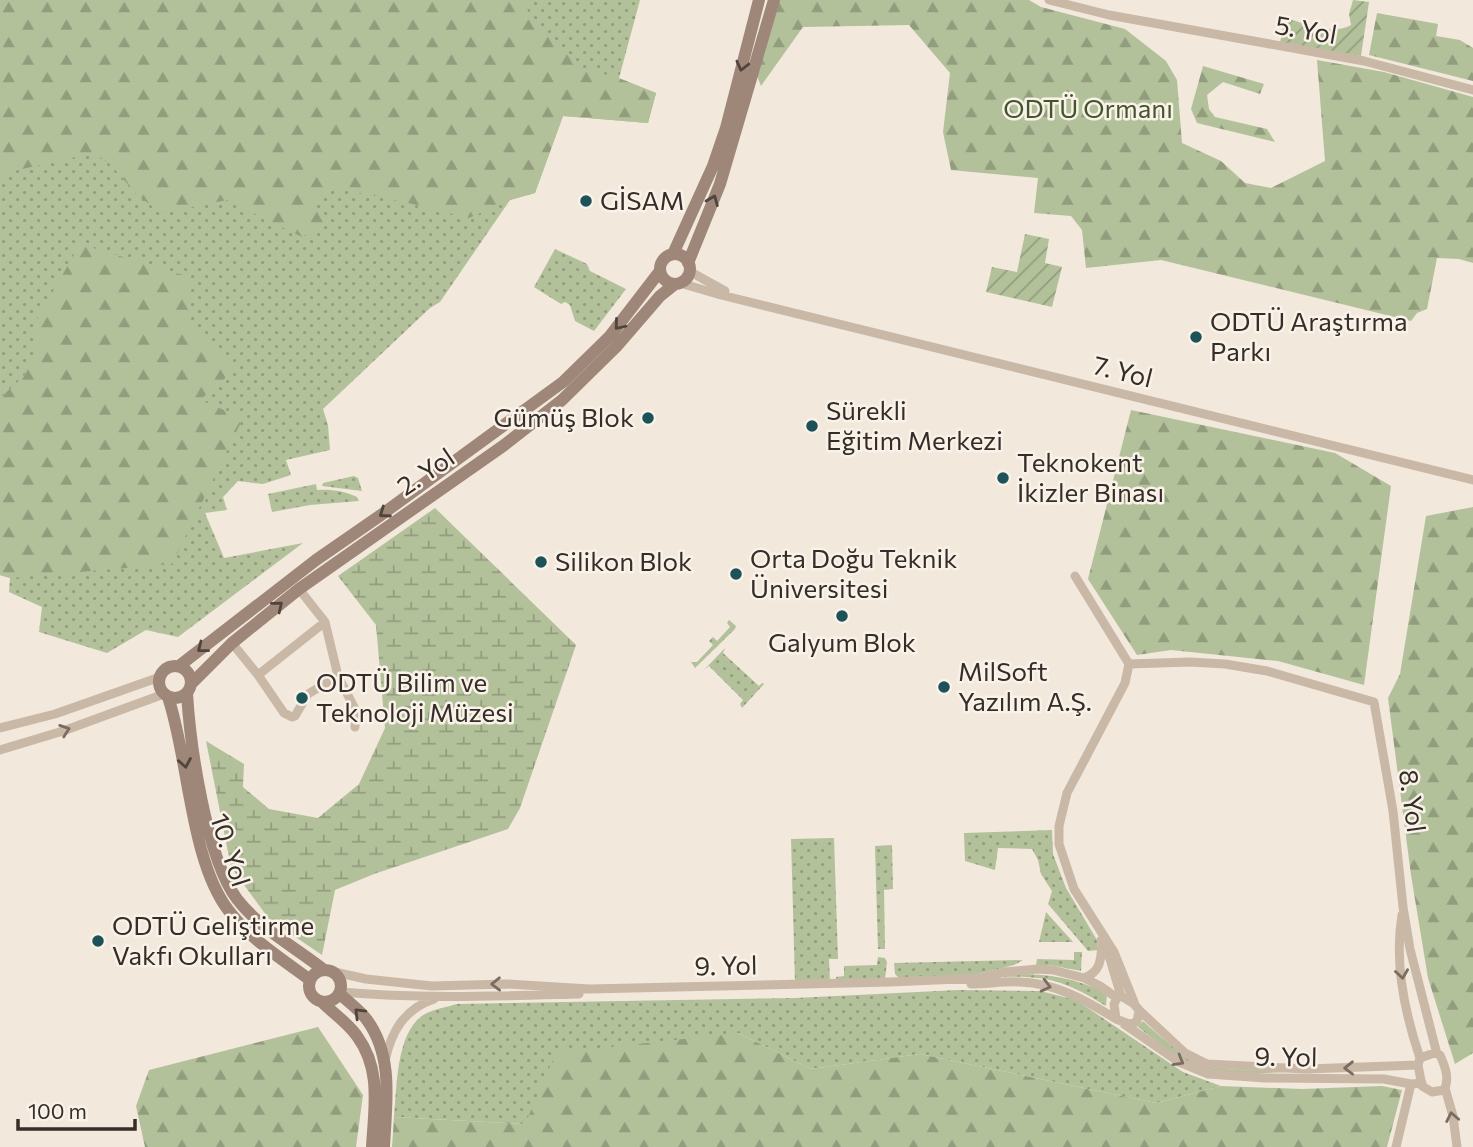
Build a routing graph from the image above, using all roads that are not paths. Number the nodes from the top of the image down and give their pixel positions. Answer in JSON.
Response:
{"nodes":[{"id":1,"x":759,"y":0,"type":"edge"},
{"id":2,"x":774,"y":0,"type":"edge"},
{"id":3,"x":1049,"y":0,"type":"edge"},
{"id":4,"x":1473,"y":90,"type":"edge"},
{"id":5,"x":673,"y":254,"type":"junction"},
{"id":6,"x":688,"y":267,"type":"junction"},
{"id":7,"x":660,"y":271,"type":"junction"},
{"id":8,"x":678,"y":283,"type":"junction"},
{"id":9,"x":763,"y":305,"type":"junction"},
{"id":10,"x":492,"y":436,"type":"junction"},
{"id":11,"x":503,"y":446,"type":"junction"},
{"id":12,"x":1473,"y":480,"type":"edge"},
{"id":13,"x":1075,"y":576,"type":"dead end"},
{"id":14,"x":299,"y":589,"type":"junction"},
{"id":15,"x":325,"y":622,"type":"junction"},
{"id":16,"x":232,"y":643,"type":"junction"},
{"id":17,"x":1129,"y":664,"type":"junction"},
{"id":18,"x":179,"y":666,"type":"junction"},
{"id":19,"x":258,"y":675,"type":"junction"},
{"id":20,"x":338,"y":676,"type":"junction"},
{"id":21,"x":160,"y":677,"type":"junction"},
{"id":22,"x":189,"y":688,"type":"junction"},
{"id":23,"x":166,"y":696,"type":"junction"},
{"id":24,"x":355,"y":727,"type":"dead end"},
{"id":25,"x":0,"y":728,"type":"edge"},
{"id":26,"x":0,"y":750,"type":"edge"},
{"id":27,"x":1403,"y":907,"type":"junction"},
{"id":28,"x":1089,"y":913,"type":"junction"},
{"id":29,"x":1102,"y":942,"type":"junction"},
{"id":30,"x":327,"y":971,"type":"junction"},
{"id":31,"x":1084,"y":978,"type":"junction"},
{"id":32,"x":310,"y":980,"type":"junction"},
{"id":33,"x":339,"y":993,"type":"junction"},
{"id":34,"x":443,"y":996,"type":"junction"},
{"id":35,"x":1119,"y":997,"type":"junction"},
{"id":36,"x":322,"y":1002,"type":"junction"},
{"id":37,"x":1137,"y":1007,"type":"junction"},
{"id":38,"x":1120,"y":1021,"type":"junction"},
{"id":39,"x":1437,"y":1054,"type":"junction"},
{"id":40,"x":1419,"y":1062,"type":"junction"},
{"id":41,"x":385,"y":1063,"type":"junction"},
{"id":42,"x":1308,"y":1073,"type":"junction"},
{"id":43,"x":1422,"y":1083,"type":"junction"},
{"id":44,"x":1411,"y":1084,"type":"junction"},
{"id":45,"x":1445,"y":1088,"type":"junction"},
{"id":46,"x":372,"y":1147,"type":"edge"},
{"id":47,"x":384,"y":1147,"type":"edge"},
{"id":48,"x":1396,"y":1147,"type":"edge"},
{"id":49,"x":1457,"y":1147,"type":"edge"}],
"edges":[{"from":1,"to":5,"type":"street","name":"2. Yol","one_way":true},
{"from":6,"to":2,"type":"street","name":"2. Yol","one_way":true},
{"from":3,"to":4,"type":"street","name":"5. Yol"},
{"from":5,"to":6,"type":"street"},
{"from":5,"to":7,"type":"street","name":"2. Yol"},
{"from":6,"to":8,"type":"street","name":"2. Yol"},
{"from":6,"to":9,"type":"street","name":"7. Yol"},
{"from":7,"to":8,"type":"street"},
{"from":7,"to":10,"type":"street","name":"2. Yol","one_way":true},
{"from":8,"to":9,"type":"street","name":"7. Yol"},
{"from":8,"to":11,"type":"street","name":"2. Yol"},
{"from":9,"to":12,"type":"street","name":"7. Yol"},
{"from":10,"to":11,"type":"street"},
{"from":10,"to":18,"type":"street","name":"2. Yol","one_way":true},
{"from":11,"to":14,"type":"street","name":"2. Yol"},
{"from":13,"to":17,"type":"street"},
{"from":14,"to":15,"type":"street"},
{"from":16,"to":14,"type":"street","name":"2. Yol","one_way":true},
{"from":15,"to":19,"type":"street"},
{"from":15,"to":20,"type":"street"},
{"from":16,"to":19,"type":"street"},
{"from":16,"to":22,"type":"street","name":"2. Yol"},
{"from":17,"to":27,"type":"street","name":"8. Yol"},
{"from":17,"to":28,"type":"street"},
{"from":18,"to":21,"type":"street","name":"2. Yol"},
{"from":18,"to":22,"type":"street"},
{"from":19,"to":20,"type":"street"},
{"from":20,"to":24,"type":"street"},
{"from":21,"to":23,"type":"street"},
{"from":21,"to":25,"type":"street","name":"2. Yol"},
{"from":22,"to":23,"type":"street"},
{"from":22,"to":30,"type":"street","name":"10. Yol"},
{"from":26,"to":23,"type":"street","one_way":true},
{"from":23,"to":32,"type":"street","name":"10. Yol","one_way":true},
{"from":27,"to":39,"type":"street","name":"8. Yol"},
{"from":27,"to":40,"type":"street","name":"8. Yol","one_way":true},
{"from":28,"to":29,"type":"street"},
{"from":28,"to":37,"type":"street"},
{"from":29,"to":31,"type":"street"},
{"from":29,"to":35,"type":"street"},
{"from":31,"to":30,"type":"street","name":"9. Yol","one_way":true},
{"from":30,"to":32,"type":"street"},
{"from":30,"to":33,"type":"street","name":"10. Yol"},
{"from":31,"to":35,"type":"street","name":"9. Yol"},
{"from":32,"to":36,"type":"street","name":"10. Yol"},
{"from":33,"to":34,"type":"street","name":"9. Yol"},
{"from":33,"to":36,"type":"street"},
{"from":41,"to":33,"type":"street","name":"10. Yol","one_way":true},
{"from":34,"to":38,"type":"street","name":"9. Yol","one_way":true},
{"from":34,"to":41,"type":"street","name":"9. Yol"},
{"from":35,"to":37,"type":"street","name":"9. Yol"},
{"from":35,"to":38,"type":"street"},
{"from":36,"to":46,"type":"street","name":"10. Yol"},
{"from":37,"to":38,"type":"street"},
{"from":37,"to":42,"type":"street","name":"9. Yol"},
{"from":38,"to":42,"type":"street","name":"9. Yol","one_way":true},
{"from":39,"to":40,"type":"street"},
{"from":39,"to":45,"type":"street","name":"8. Yol"},
{"from":40,"to":42,"type":"street","name":"9. Yol","one_way":true},
{"from":40,"to":43,"type":"street","name":"8. Yol"},
{"from":41,"to":47,"type":"street","name":"10. Yol"},
{"from":42,"to":44,"type":"street","name":"9. Yol"},
{"from":43,"to":44,"type":"street","name":"9. Yol"},
{"from":43,"to":45,"type":"street"},
{"from":44,"to":48,"type":"street"},
{"from":49,"to":45,"type":"street","name":"8. Yol","one_way":true}]}
